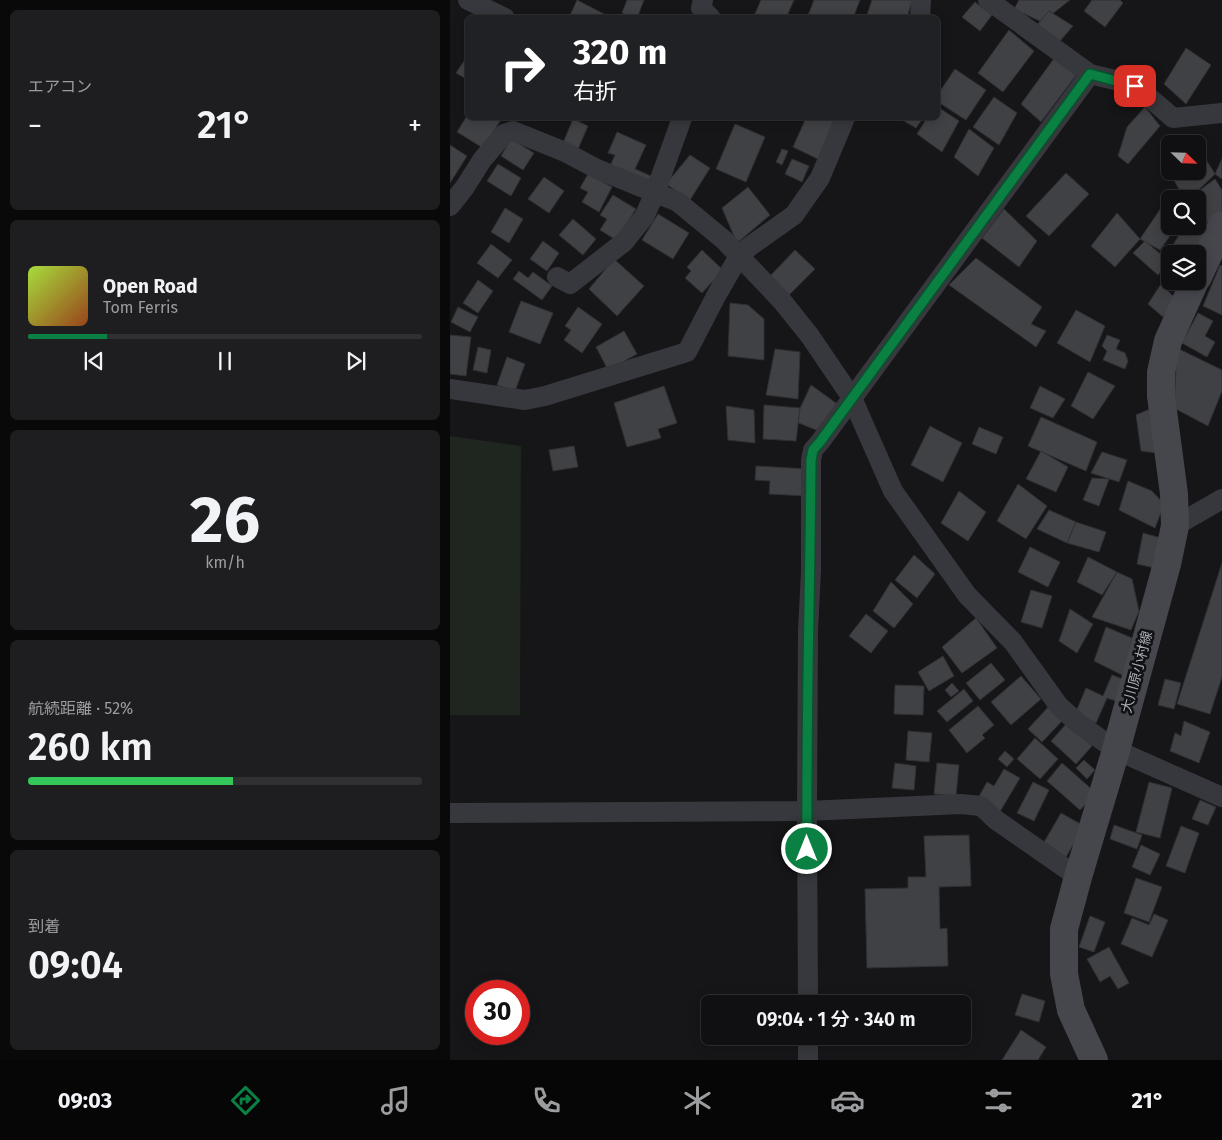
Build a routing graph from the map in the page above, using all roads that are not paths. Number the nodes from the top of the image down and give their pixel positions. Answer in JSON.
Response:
{"nodes":[{"id":1,"x":468,"y":0,"type":"edge"},
{"id":2,"x":703,"y":0,"type":"edge"},
{"id":3,"x":921,"y":0,"type":"edge"},
{"id":4,"x":988,"y":0,"type":"edge"},
{"id":5,"x":499,"y":15,"type":"edge"},
{"id":6,"x":708,"y":15,"type":"edge"},
{"id":7,"x":920,"y":15,"type":"edge"},
{"id":8,"x":1090,"y":74,"type":"junction"},
{"id":9,"x":1222,"y":113,"type":"edge"},
{"id":10,"x":681,"y":120,"type":"edge"},
{"id":11,"x":844,"y":120,"type":"edge"},
{"id":12,"x":511,"y":125,"type":"edge"},
{"id":13,"x":655,"y":193,"type":"junction"},
{"id":14,"x":450,"y":206,"type":"edge"},
{"id":15,"x":1222,"y":225,"type":"edge"},
{"id":16,"x":739,"y":256,"type":"junction"},
{"id":17,"x":1206,"y":260,"type":"edge"},
{"id":18,"x":557,"y":277,"type":"dead end"},
{"id":19,"x":1191,"y":290,"type":"edge"},
{"id":20,"x":450,"y":389,"type":"edge"},
{"id":21,"x":852,"y":398,"type":"junction"},
{"id":22,"x":1222,"y":499,"type":"edge"},
{"id":23,"x":1175,"y":526,"type":"junction"},
{"id":24,"x":1116,"y":750,"type":"junction"},
{"id":25,"x":1222,"y":797,"type":"edge"},
{"id":26,"x":807,"y":811,"type":"junction"},
{"id":27,"x":450,"y":813,"type":"edge"},
{"id":28,"x":1078,"y":876,"type":"junction"},
{"id":29,"x":808,"y":995,"type":"edge"},
{"id":30,"x":808,"y":1045,"type":"edge"},
{"id":31,"x":808,"y":1060,"type":"edge"},
{"id":32,"x":1094,"y":1060,"type":"edge"}],
"edges":[{"from":1,"to":5,"type":"street"},
{"from":2,"to":6,"type":"street"},
{"from":3,"to":7,"type":"street"},
{"from":4,"to":8,"type":"street"},
{"from":8,"to":9,"type":"street"},
{"from":8,"to":21,"type":"street"},
{"from":10,"to":13,"type":"street"},
{"from":11,"to":16,"type":"street"},
{"from":12,"to":13,"type":"street"},
{"from":12,"to":14,"type":"street"},
{"from":13,"to":16,"type":"street"},
{"from":13,"to":18,"type":"street"},
{"from":15,"to":17,"type":"main road"},
{"from":16,"to":20,"type":"street"},
{"from":16,"to":21,"type":"street"},
{"from":19,"to":23,"type":"main road","name":"大川原小村線"},
{"from":21,"to":24,"type":"street"},
{"from":21,"to":26,"type":"street"},
{"from":22,"to":23,"type":"street"},
{"from":23,"to":24,"type":"main road","name":"大川原小村線"},
{"from":24,"to":25,"type":"street"},
{"from":24,"to":28,"type":"main road","name":"大川原小村線"},
{"from":26,"to":27,"type":"street"},
{"from":26,"to":28,"type":"street"},
{"from":26,"to":29,"type":"street"},
{"from":28,"to":32,"type":"main road","name":"大川原小村線"},
{"from":30,"to":31,"type":"street"}]}
